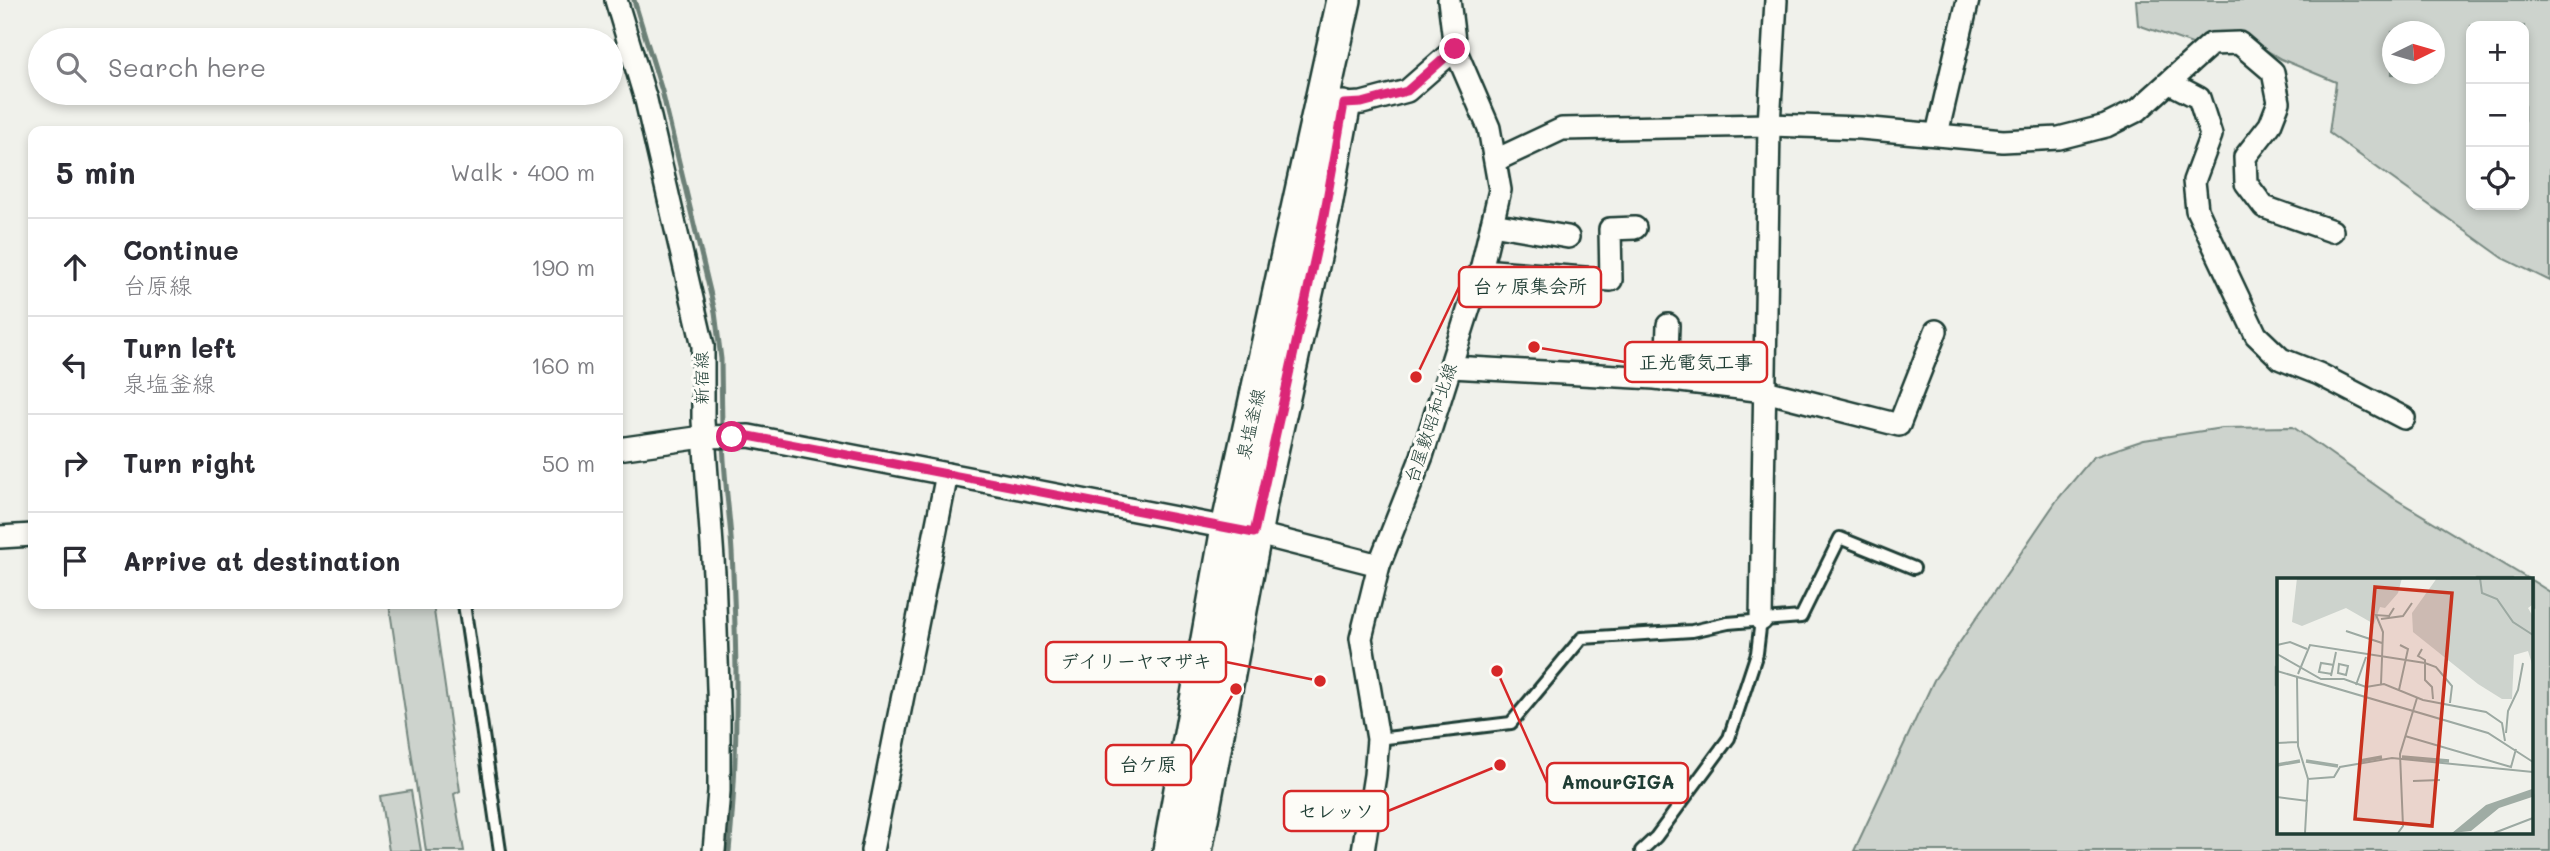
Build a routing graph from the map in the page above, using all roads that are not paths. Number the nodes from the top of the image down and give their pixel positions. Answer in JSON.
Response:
{"nodes":[{"id":1,"x":616,"y":0,"type":"edge"},
{"id":2,"x":1344,"y":0,"type":"edge"},
{"id":3,"x":1366,"y":0,"type":"edge"},
{"id":4,"x":1449,"y":0,"type":"edge"},
{"id":5,"x":1776,"y":0,"type":"edge"},
{"id":6,"x":1968,"y":0,"type":"edge"},
{"id":7,"x":1455,"y":49,"type":"junction"},
{"id":8,"x":2170,"y":83,"type":"junction"},
{"id":9,"x":1344,"y":104,"type":"junction"},
{"id":10,"x":1769,"y":125,"type":"junction"},
{"id":11,"x":1937,"y":134,"type":"junction"},
{"id":12,"x":1496,"y":160,"type":"junction"},
{"id":13,"x":1492,"y":224,"type":"junction"},
{"id":14,"x":1635,"y":228,"type":"dead end"},
{"id":15,"x":2332,"y":231,"type":"dead end"},
{"id":16,"x":1567,"y":237,"type":"dead end"},
{"id":17,"x":1481,"y":270,"type":"junction"},
{"id":18,"x":1668,"y":325,"type":"dead end"},
{"id":19,"x":1936,"y":331,"type":"dead end"},
{"id":20,"x":1451,"y":367,"type":"junction"},
{"id":21,"x":1666,"y":380,"type":"junction"},
{"id":22,"x":1765,"y":391,"type":"junction"},
{"id":23,"x":2404,"y":418,"type":"dead end"},
{"id":24,"x":717,"y":437,"type":"junction"},
{"id":25,"x":623,"y":448,"type":"edge"},
{"id":26,"x":947,"y":474,"type":"junction"},
{"id":27,"x":1241,"y":530,"type":"junction"},
{"id":28,"x":28,"y":535,"type":"edge"},
{"id":29,"x":0,"y":537,"type":"edge"},
{"id":30,"x":1380,"y":565,"type":"junction"},
{"id":31,"x":1914,"y":568,"type":"dead end"},
{"id":32,"x":465,"y":609,"type":"edge"},
{"id":33,"x":1761,"y":620,"type":"junction"},
{"id":34,"x":1378,"y":739,"type":"junction"},
{"id":35,"x":500,"y":851,"type":"edge"},
{"id":36,"x":714,"y":851,"type":"edge"},
{"id":37,"x":872,"y":851,"type":"edge"},
{"id":38,"x":1170,"y":851,"type":"edge"},
{"id":39,"x":1195,"y":851,"type":"edge"},
{"id":40,"x":1363,"y":851,"type":"edge"},
{"id":41,"x":1641,"y":851,"type":"edge"}],
"edges":[{"from":1,"to":24,"type":"street","name":"新宿線"},
{"from":2,"to":27,"type":"main road","name":"泉塩釜線"},
{"from":3,"to":9,"type":"main road","name":"泉塩釜線"},
{"from":4,"to":7,"type":"street","name":"台屋敷昭和北線"},
{"from":5,"to":10,"type":"street"},
{"from":6,"to":11,"type":"street"},
{"from":7,"to":9,"type":"street"},
{"from":7,"to":12,"type":"street","name":"台屋敷昭和北線"},
{"from":8,"to":11,"type":"street"},
{"from":8,"to":15,"type":"street"},
{"from":8,"to":23,"type":"street"},
{"from":9,"to":27,"type":"main road","name":"泉塩釜線"},
{"from":10,"to":11,"type":"street"},
{"from":10,"to":12,"type":"street"},
{"from":10,"to":22,"type":"street"},
{"from":12,"to":13,"type":"street","name":"台屋敷昭和北線"},
{"from":13,"to":16,"type":"street"},
{"from":13,"to":17,"type":"street","name":"台屋敷昭和北線"},
{"from":14,"to":17,"type":"street"},
{"from":17,"to":20,"type":"street","name":"台屋敷昭和北線"},
{"from":18,"to":21,"type":"street"},
{"from":19,"to":22,"type":"street"},
{"from":20,"to":21,"type":"street"},
{"from":20,"to":30,"type":"street","name":"台屋敷昭和北線"},
{"from":21,"to":22,"type":"street"},
{"from":22,"to":33,"type":"street"},
{"from":24,"to":25,"type":"street"},
{"from":24,"to":26,"type":"street"},
{"from":24,"to":36,"type":"street","name":"新宿線"},
{"from":26,"to":27,"type":"street"},
{"from":26,"to":37,"type":"street"},
{"from":27,"to":30,"type":"street"},
{"from":27,"to":38,"type":"main road","name":"泉塩釜線"},
{"from":27,"to":39,"type":"main road","name":"泉塩釜線"},
{"from":28,"to":29,"type":"street"},
{"from":30,"to":34,"type":"street","name":"台屋敷昭和北線"},
{"from":31,"to":33,"type":"lane"},
{"from":32,"to":35,"type":"lane"},
{"from":33,"to":34,"type":"lane"},
{"from":33,"to":41,"type":"lane"},
{"from":34,"to":40,"type":"street","name":"台屋敷昭和北線"}]}
